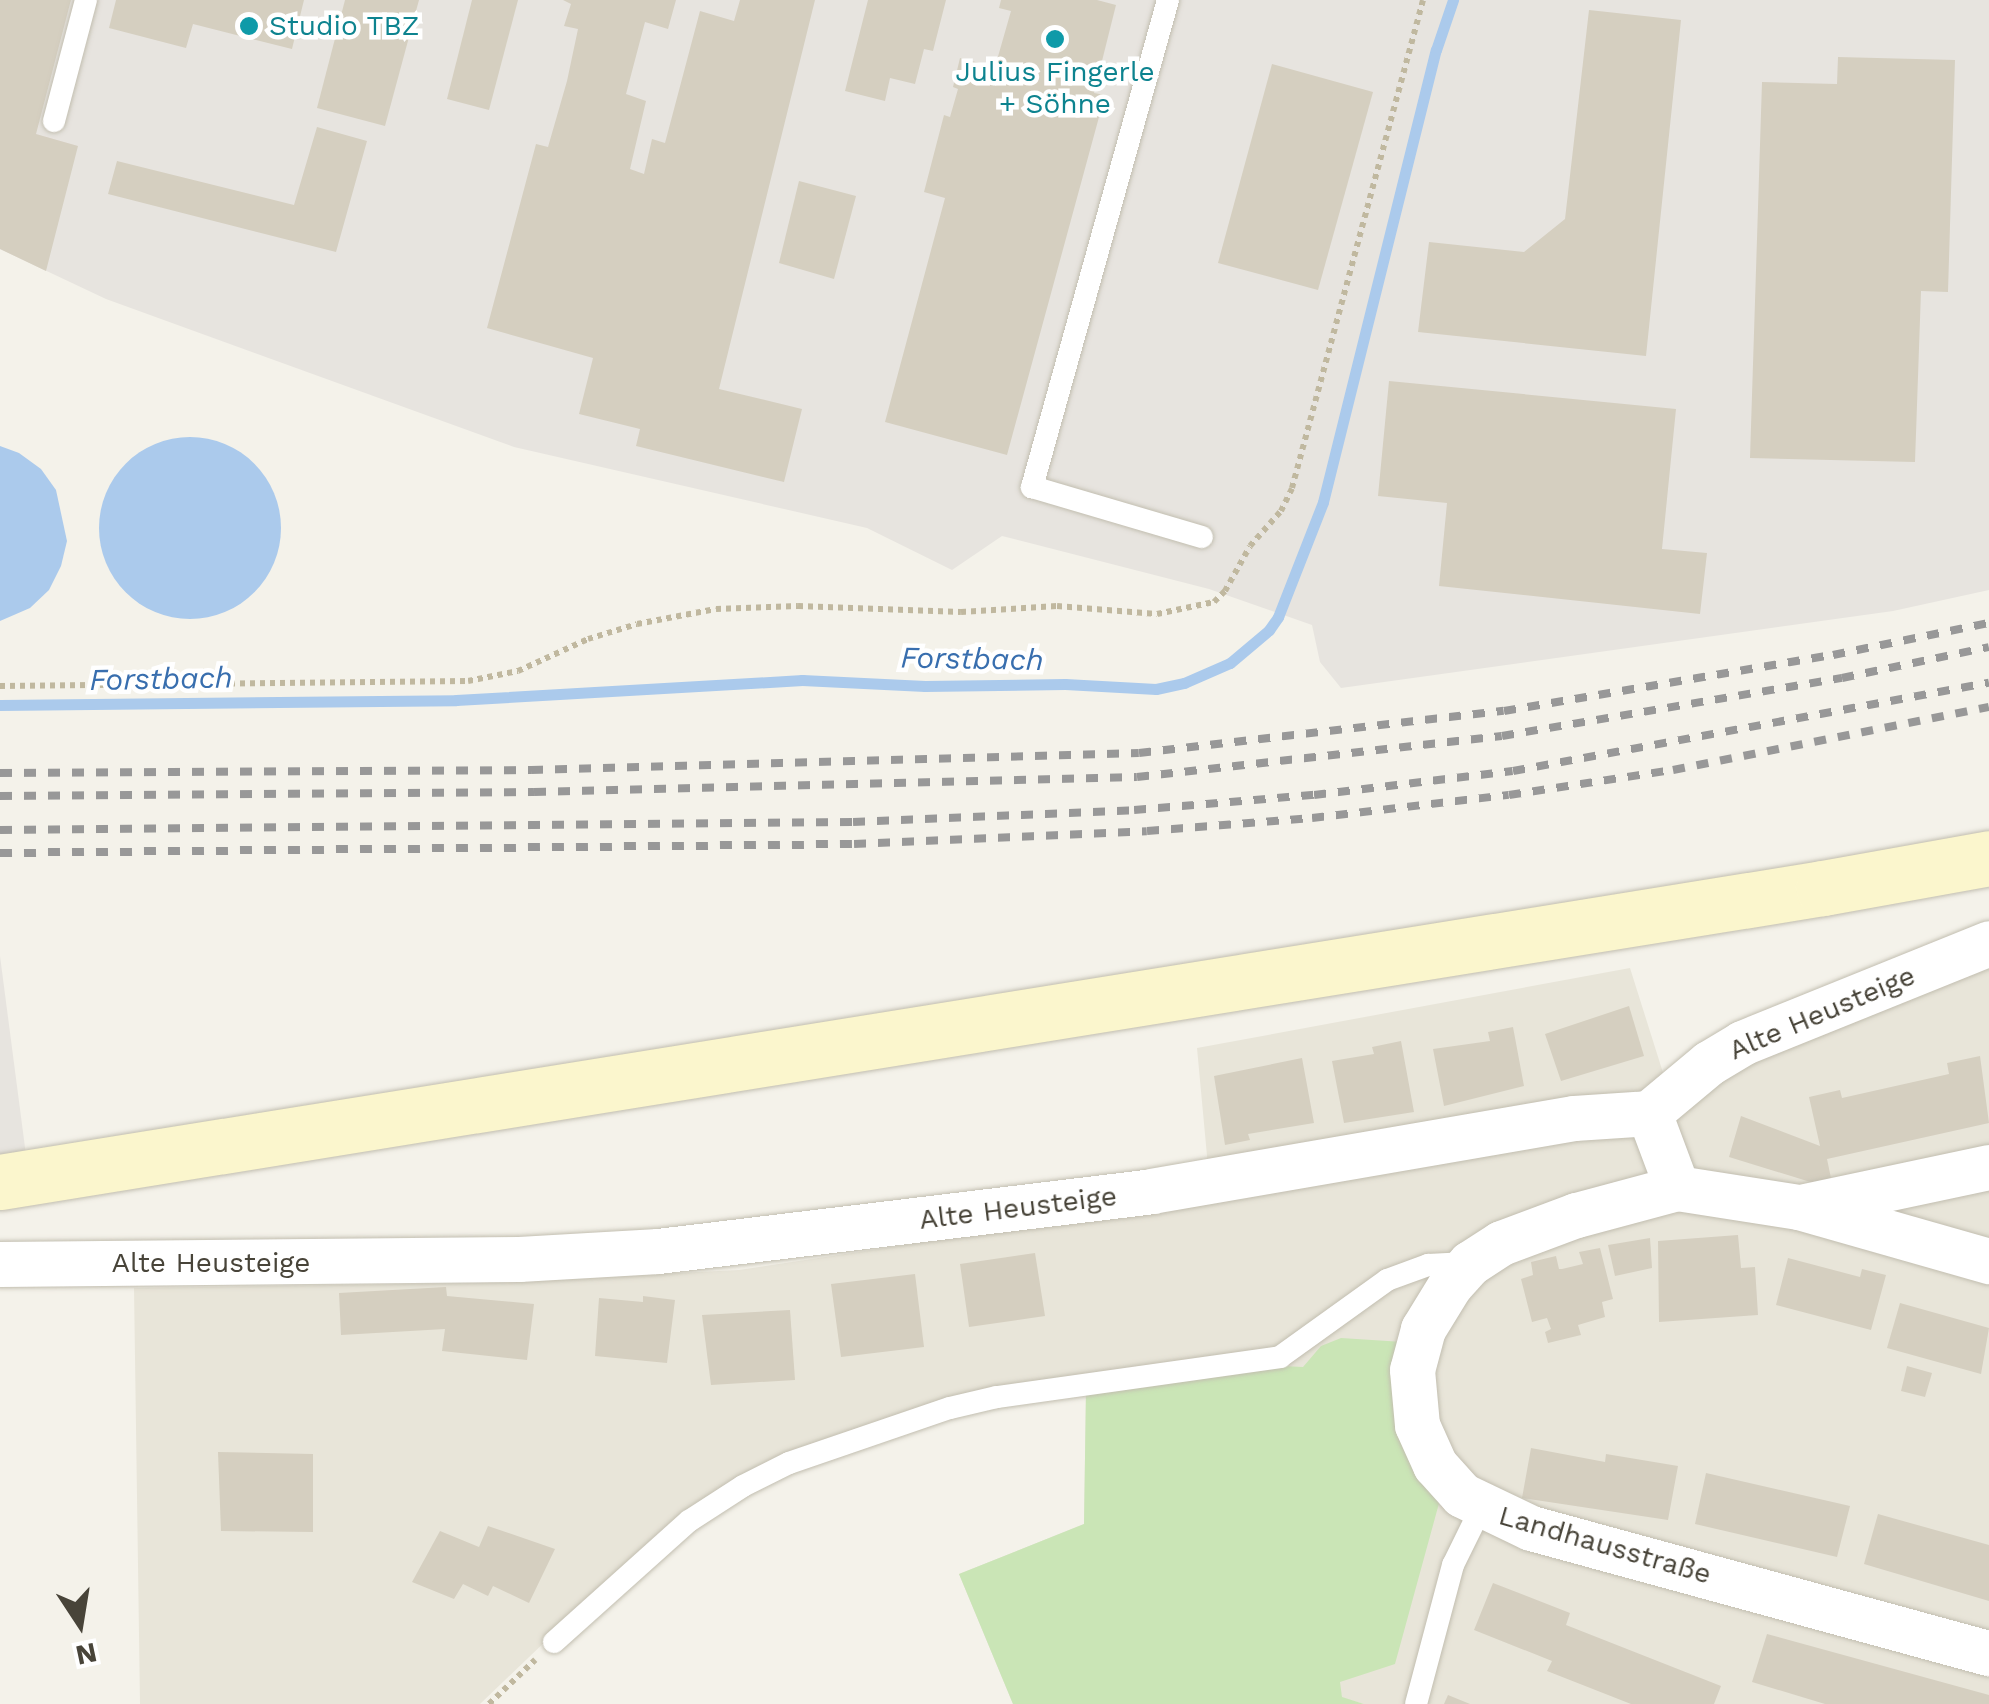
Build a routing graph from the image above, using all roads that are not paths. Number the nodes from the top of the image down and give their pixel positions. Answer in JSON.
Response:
{"nodes":[{"id":1,"x":86,"y":0,"type":"edge"},
{"id":2,"x":1168,"y":0,"type":"edge"},
{"id":3,"x":54,"y":121,"type":"dead end"},
{"id":4,"x":1202,"y":537,"type":"dead end"},
{"id":5,"x":1989,"y":858,"type":"edge"},
{"id":6,"x":1989,"y":943,"type":"edge"},
{"id":7,"x":1649,"y":1112,"type":"junction"},
{"id":8,"x":1989,"y":1168,"type":"edge"},
{"id":9,"x":0,"y":1182,"type":"edge"},
{"id":10,"x":1677,"y":1188,"type":"junction"},
{"id":11,"x":1798,"y":1208,"type":"junction"},
{"id":12,"x":1989,"y":1260,"type":"edge"},
{"id":13,"x":1470,"y":1263,"type":"junction"},
{"id":14,"x":0,"y":1264,"type":"edge"},
{"id":15,"x":1481,"y":1508,"type":"junction"},
{"id":16,"x":554,"y":1642,"type":"road end"},
{"id":17,"x":1989,"y":1654,"type":"edge"},
{"id":18,"x":1416,"y":1704,"type":"edge"}],
"edges":[{"from":1,"to":3,"type":"lane"},
{"from":2,"to":4,"type":"lane"},
{"from":5,"to":9,"type":"main road"},
{"from":6,"to":7,"type":"street","name":"Alte Heusteige"},
{"from":7,"to":10,"type":"street"},
{"from":7,"to":14,"type":"street","name":"Alte Heusteige"},
{"from":8,"to":11,"type":"street"},
{"from":10,"to":11,"type":"street","name":"Landhausstraße"},
{"from":10,"to":13,"type":"street","name":"Landhausstraße"},
{"from":11,"to":12,"type":"street","name":"Landhausstraße"},
{"from":13,"to":15,"type":"street","name":"Landhausstraße"},
{"from":13,"to":16,"type":"lane"},
{"from":15,"to":17,"type":"street","name":"Landhausstraße"},
{"from":15,"to":18,"type":"lane"}]}
